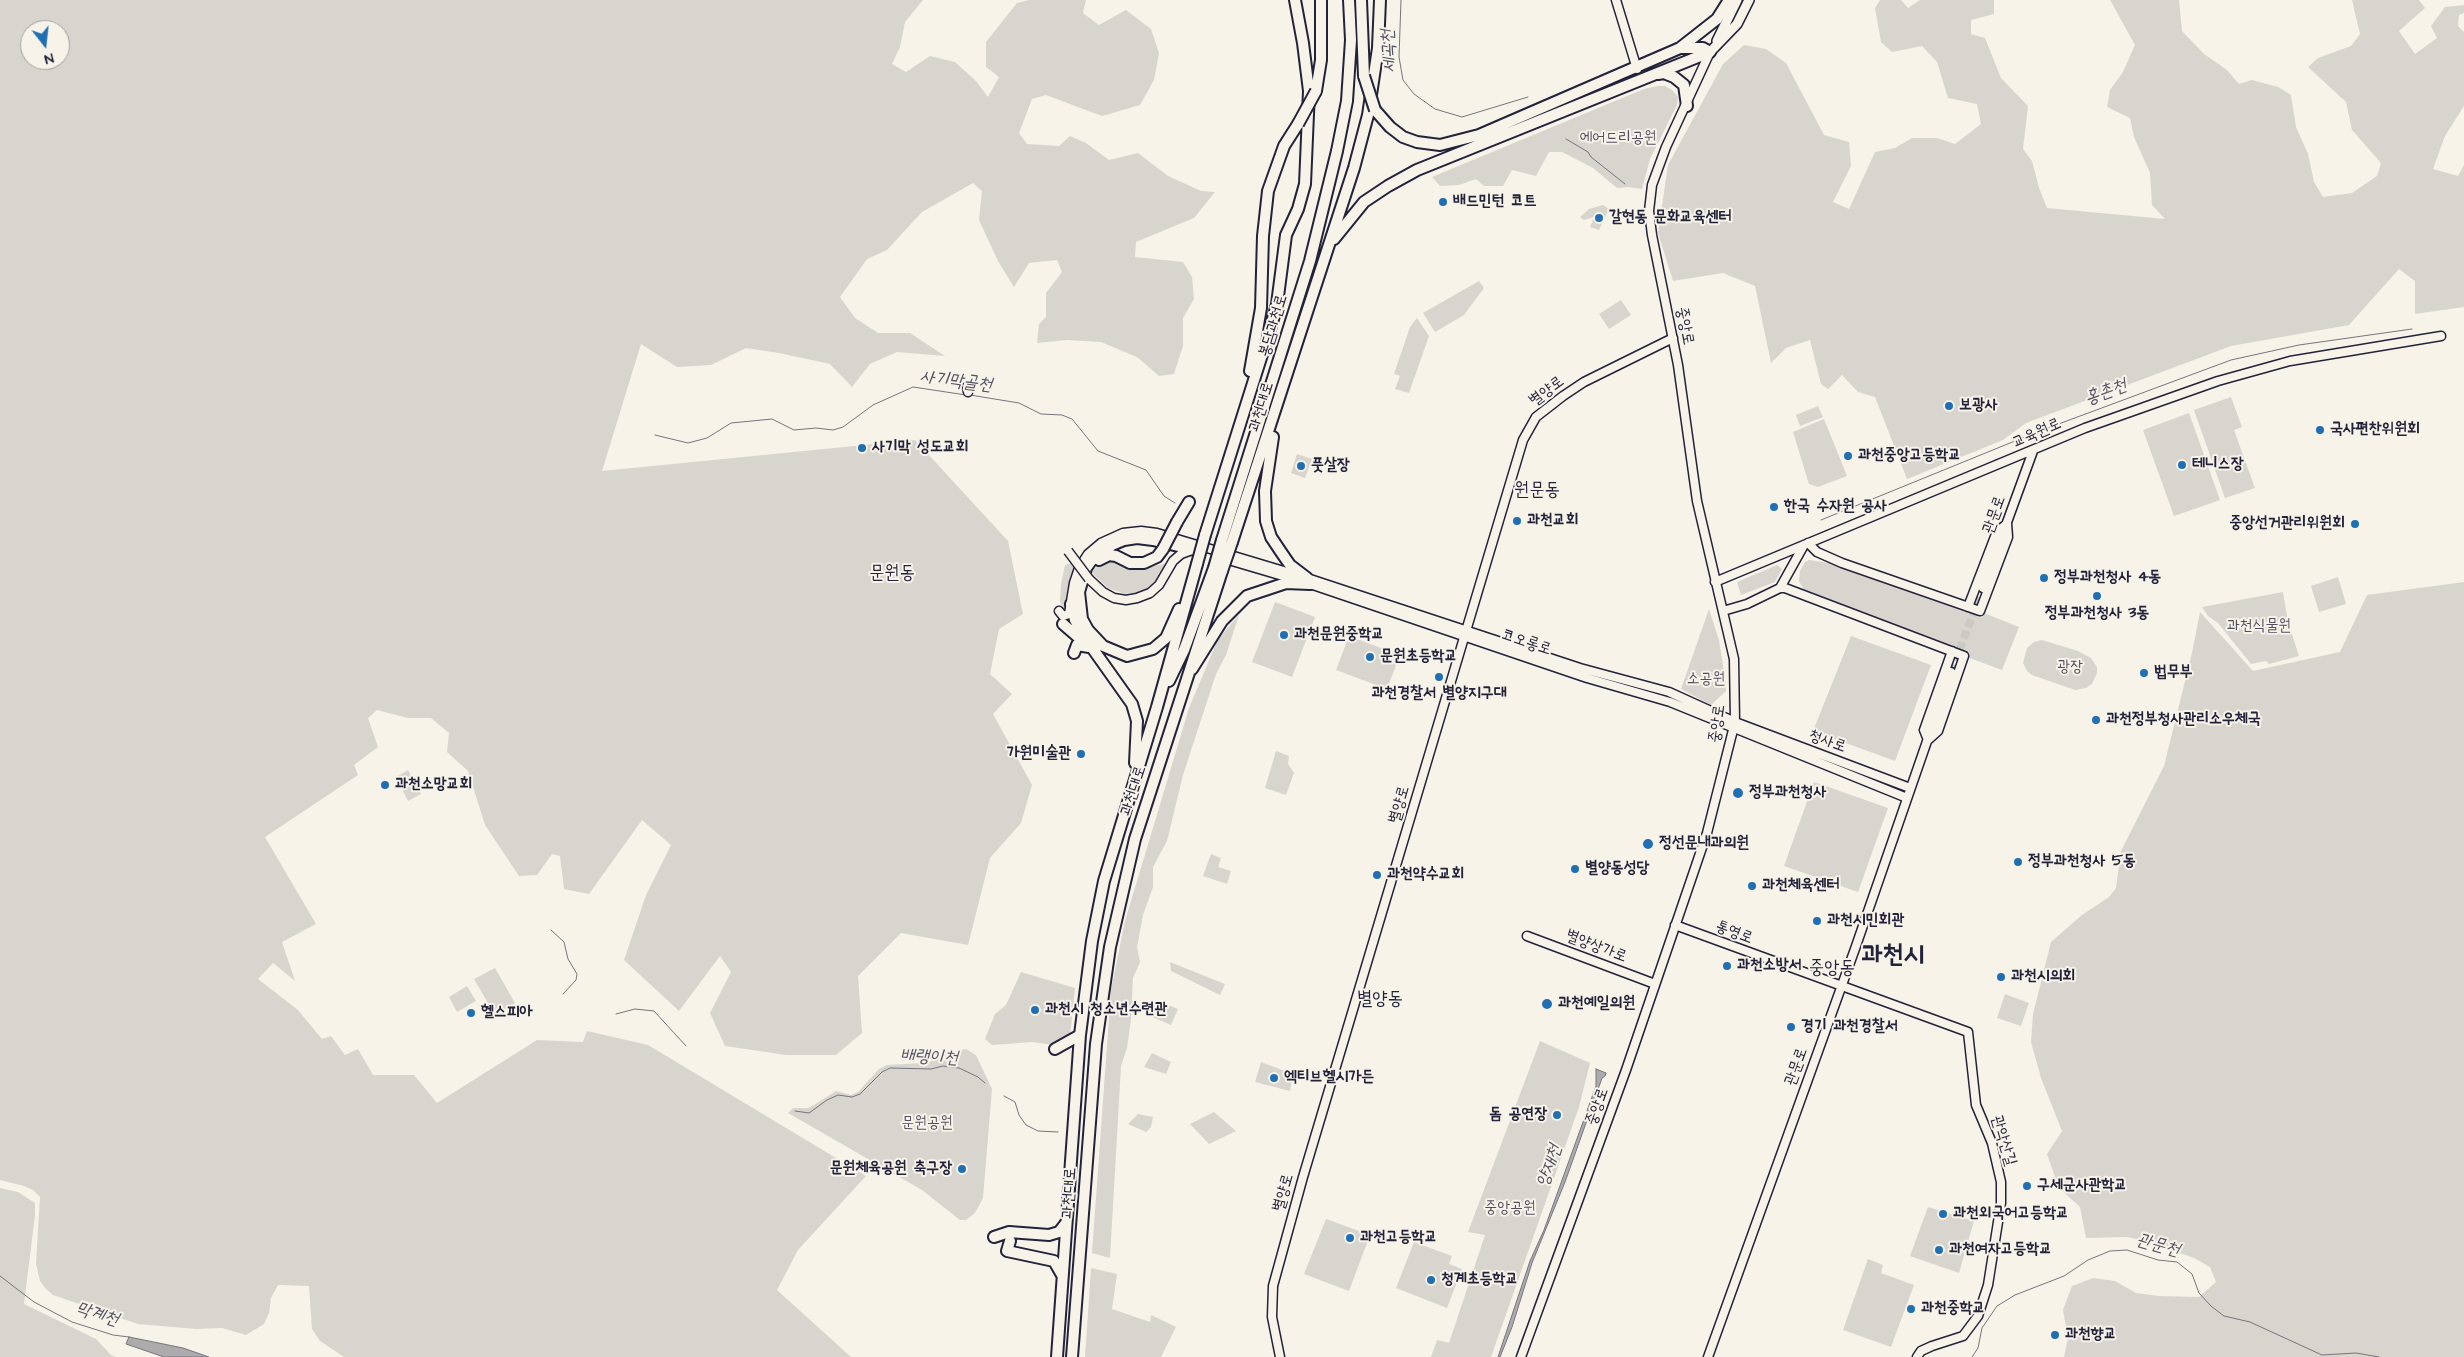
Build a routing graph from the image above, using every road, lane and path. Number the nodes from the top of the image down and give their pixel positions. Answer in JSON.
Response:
{"nodes":[{"id":1,"x":1295,"y":0,"type":"edge"},
{"id":2,"x":1321,"y":0,"type":"edge"},
{"id":3,"x":1349,"y":0,"type":"edge"},
{"id":4,"x":1360,"y":0,"type":"edge"},
{"id":5,"x":1380,"y":0,"type":"edge"},
{"id":6,"x":1616,"y":0,"type":"edge"},
{"id":7,"x":1749,"y":0,"type":"edge"},
{"id":8,"x":1733,"y":3,"type":"edge"},
{"id":9,"x":1741,"y":16,"type":"junction"},
{"id":10,"x":1680,"y":48,"type":"junction"},
{"id":11,"x":1710,"y":52,"type":"junction"},
{"id":12,"x":1636,"y":69,"type":"junction"},
{"id":13,"x":1654,"y":74,"type":"junction"},
{"id":14,"x":1687,"y":106,"type":"junction"},
{"id":15,"x":1324,"y":255,"type":"junction"},
{"id":16,"x":2441,"y":336,"type":"dead end"},
{"id":17,"x":1673,"y":338,"type":"junction"},
{"id":18,"x":1276,"y":415,"type":"junction"},
{"id":19,"x":2034,"y":451,"type":"junction"},
{"id":20,"x":1189,"y":502,"type":"dead end"},
{"id":21,"x":1174,"y":510,"type":"dead end"},
{"id":22,"x":1211,"y":511,"type":"junction"},
{"id":23,"x":1177,"y":522,"type":"junction"},
{"id":24,"x":2007,"y":523,"type":"junction"},
{"id":25,"x":1227,"y":541,"type":"junction"},
{"id":26,"x":1806,"y":544,"type":"junction"},
{"id":27,"x":1195,"y":550,"type":"junction"},
{"id":28,"x":1068,"y":551,"type":"dead end"},
{"id":29,"x":1197,"y":564,"type":"junction"},
{"id":30,"x":1218,"y":569,"type":"junction"},
{"id":31,"x":1086,"y":579,"type":"junction"},
{"id":32,"x":1309,"y":581,"type":"junction"},
{"id":33,"x":1715,"y":582,"type":"junction"},
{"id":34,"x":1780,"y":588,"type":"junction"},
{"id":35,"x":1983,"y":588,"type":"tunnel mouth"},
{"id":36,"x":1071,"y":604,"type":"junction"},
{"id":37,"x":1968,"y":607,"type":"junction"},
{"id":38,"x":1723,"y":610,"type":"junction"},
{"id":39,"x":1059,"y":611,"type":"dead end"},
{"id":40,"x":1063,"y":624,"type":"dead end"},
{"id":41,"x":1468,"y":629,"type":"junction"},
{"id":42,"x":1466,"y":638,"type":"junction"},
{"id":43,"x":1092,"y":648,"type":"junction"},
{"id":44,"x":1952,"y":651,"type":"junction"},
{"id":45,"x":1074,"y":653,"type":"dead end"},
{"id":46,"x":1952,"y":672,"type":"tunnel mouth"},
{"id":47,"x":1188,"y":674,"type":"junction"},
{"id":48,"x":1157,"y":707,"type":"junction"},
{"id":49,"x":1734,"y":725,"type":"junction"},
{"id":50,"x":1928,"y":740,"type":"junction"},
{"id":51,"x":1133,"y":781,"type":"junction"},
{"id":52,"x":1910,"y":788,"type":"junction"},
{"id":53,"x":1907,"y":798,"type":"junction"},
{"id":54,"x":1675,"y":925,"type":"junction"},
{"id":55,"x":1526,"y":936,"type":"dead end"},
{"id":56,"x":1655,"y":984,"type":"junction"},
{"id":57,"x":1840,"y":986,"type":"junction"},
{"id":58,"x":1080,"y":1035,"type":"junction"},
{"id":59,"x":1055,"y":1049,"type":"dead end"},
{"id":60,"x":1066,"y":1223,"type":"junction"},
{"id":61,"x":994,"y":1238,"type":"dead end"},
{"id":62,"x":1010,"y":1241,"type":"dead end"},
{"id":63,"x":1062,"y":1276,"type":"junction"},
{"id":64,"x":1057,"y":1357,"type":"edge"},
{"id":65,"x":1072,"y":1357,"type":"edge"},
{"id":66,"x":1280,"y":1357,"type":"edge"},
{"id":67,"x":1521,"y":1357,"type":"edge"},
{"id":68,"x":1708,"y":1357,"type":"edge"},
{"id":69,"x":1918,"y":1357,"type":"edge"}],
"edges":[{"from":1,"to":22,"type":"highway"},
{"from":2,"to":22,"type":"highway","bridge":true},
{"from":3,"to":25,"type":"highway","name":"봉담과천로"},
{"from":4,"to":12,"type":"highway","bridge":true},
{"from":5,"to":15,"type":"highway"},
{"from":6,"to":12,"type":"street"},
{"from":7,"to":9,"type":"main road"},
{"from":8,"to":9,"type":"main road"},
{"from":8,"to":10,"type":"highway"},
{"from":8,"to":11,"type":"main road"},
{"from":9,"to":11,"type":"main road"},
{"from":10,"to":11,"type":"highway"},
{"from":10,"to":12,"type":"highway"},
{"from":11,"to":13,"type":"highway"},
{"from":11,"to":14,"type":"street","name":"중앙로"},
{"from":13,"to":14,"type":"highway"},
{"from":13,"to":15,"type":"highway"},
{"from":14,"to":17,"type":"street","name":"중앙로"},
{"from":15,"to":18,"type":"highway","name":"과천대로"},
{"from":16,"to":19,"type":"street","name":"교육원로"},
{"from":17,"to":33,"type":"street","name":"중앙로"},
{"from":17,"to":41,"type":"street","name":"별양로"},
{"from":18,"to":25,"type":"highway","name":"과천대로"},
{"from":18,"to":32,"type":"highway"},
{"from":19,"to":24,"type":"street","name":"관문로"},
{"from":19,"to":26,"type":"street","name":"교육원로"},
{"from":20,"to":23,"type":"highway"},
{"from":21,"to":23,"type":"highway"},
{"from":22,"to":29,"type":"highway","name":"과천대로","bridge":true},
{"from":23,"to":31,"type":"highway","bridge":true},
{"from":24,"to":35,"type":"street","name":"관문로"},
{"from":24,"to":37,"type":"street"},
{"from":24,"to":37,"type":"street"},
{"from":25,"to":30,"type":"highway","name":"과천대로","bridge":true},
{"from":26,"to":33,"type":"street","name":"교육원로"},
{"from":26,"to":34,"type":"street"},
{"from":26,"to":37,"type":"street"},
{"from":27,"to":31,"type":"highway"},
{"from":27,"to":31,"type":"street"},
{"from":27,"to":32,"type":"street"},
{"from":28,"to":31,"type":"street","bridge":true},
{"from":29,"to":31,"type":"highway"},
{"from":29,"to":48,"type":"highway","name":"과천대로"},
{"from":30,"to":47,"type":"highway","name":"과천대로"},
{"from":30,"to":48,"type":"highway"},
{"from":32,"to":36,"type":"street"},
{"from":32,"to":41,"type":"street"},
{"from":32,"to":42,"type":"street","name":"코오롱로"},
{"from":32,"to":47,"type":"highway"},
{"from":33,"to":38,"type":"street","name":"중앙로"},
{"from":34,"to":38,"type":"street"},
{"from":34,"to":44,"type":"street"},
{"from":36,"to":39,"type":"street"},
{"from":36,"to":43,"type":"highway"},
{"from":38,"to":49,"type":"street","name":"중앙로"},
{"from":40,"to":43,"type":"highway"},
{"from":41,"to":42,"type":"street","name":"별양로"},
{"from":41,"to":49,"type":"street"},
{"from":42,"to":49,"type":"street","name":"코오롱로"},
{"from":42,"to":66,"type":"street","name":"별양로"},
{"from":43,"to":45,"type":"highway"},
{"from":43,"to":51,"type":"highway"},
{"from":44,"to":50,"type":"street"},
{"from":44,"to":50,"type":"street"},
{"from":46,"to":50,"type":"street","name":"관문로"},
{"from":47,"to":65,"type":"highway","name":"과천대로"},
{"from":48,"to":51,"type":"highway","name":"과천대로"},
{"from":49,"to":52,"type":"street","name":"청사로"},
{"from":49,"to":53,"type":"street","name":"청사로"},
{"from":49,"to":54,"type":"street","name":"중앙로"},
{"from":50,"to":52,"type":"street","name":"관문로"},
{"from":51,"to":58,"type":"highway","name":"과천대로"},
{"from":52,"to":53,"type":"street","name":"관문로"},
{"from":53,"to":57,"type":"street","name":"관문로"},
{"from":54,"to":56,"type":"street","name":"중앙로"},
{"from":54,"to":57,"type":"street","name":"통영로"},
{"from":55,"to":56,"type":"street","name":"별양상가로"},
{"from":56,"to":67,"type":"street","name":"중앙로"},
{"from":57,"to":68,"type":"street","name":"관문로"},
{"from":57,"to":69,"type":"street","name":"관악산길"},
{"from":58,"to":59,"type":"highway"},
{"from":58,"to":60,"type":"highway","name":"과천대로"},
{"from":60,"to":61,"type":"highway"},
{"from":60,"to":63,"type":"highway","name":"과천대로"},
{"from":62,"to":63,"type":"highway"},
{"from":63,"to":64,"type":"highway","name":"과천대로"}]}
